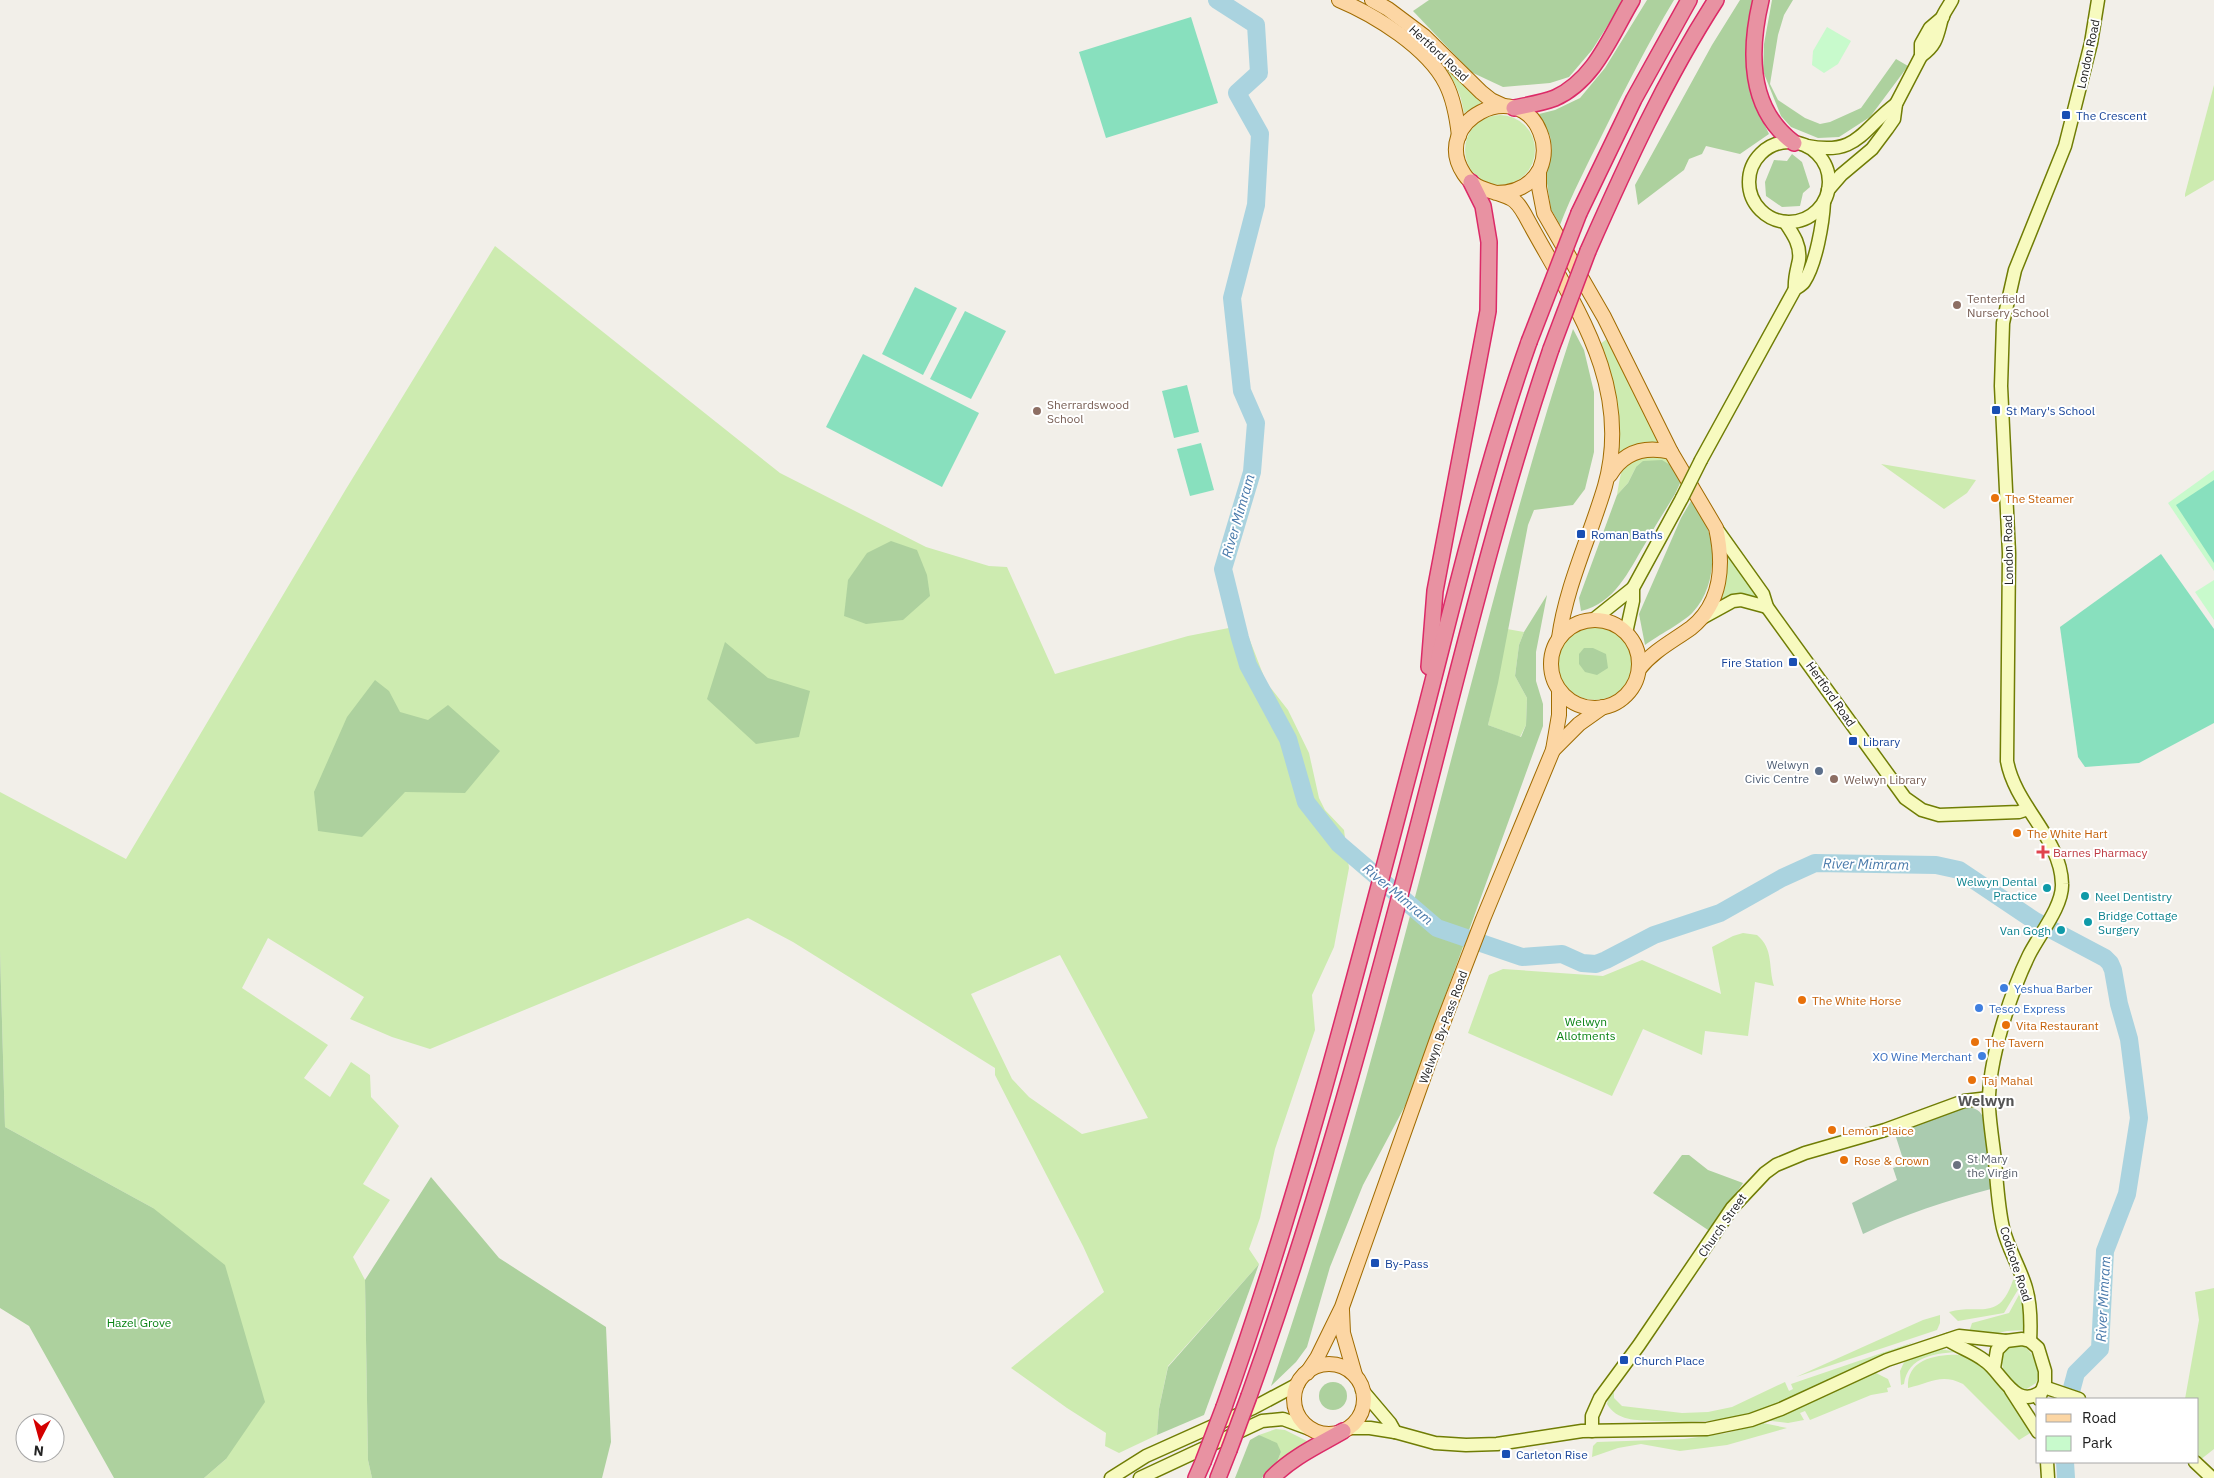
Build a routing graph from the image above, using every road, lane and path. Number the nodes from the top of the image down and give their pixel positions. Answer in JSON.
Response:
{"nodes":[{"id":1,"x":1339,"y":0,"type":"edge"},
{"id":2,"x":1372,"y":0,"type":"edge"},
{"id":3,"x":1632,"y":0,"type":"edge"},
{"id":4,"x":1689,"y":0,"type":"edge"},
{"id":5,"x":1716,"y":0,"type":"edge"},
{"id":6,"x":1761,"y":0,"type":"edge"},
{"id":7,"x":1952,"y":0,"type":"edge"},
{"id":8,"x":2098,"y":0,"type":"edge"},
{"id":9,"x":1896,"y":104,"type":"junction"},
{"id":10,"x":1510,"y":107,"type":"junction"},
{"id":11,"x":1459,"y":136,"type":"junction"},
{"id":12,"x":1799,"y":144,"type":"junction"},
{"id":13,"x":1539,"y":171,"type":"junction"},
{"id":14,"x":1471,"y":182,"type":"junction"},
{"id":15,"x":1496,"y":193,"type":"junction"},
{"id":16,"x":1826,"y":196,"type":"junction"},
{"id":17,"x":1785,"y":222,"type":"junction"},
{"id":18,"x":1795,"y":289,"type":"junction"},
{"id":19,"x":1671,"y":452,"type":"junction"},
{"id":20,"x":1605,"y":484,"type":"junction"},
{"id":21,"x":1716,"y":528,"type":"junction"},
{"id":22,"x":1633,"y":588,"type":"junction"},
{"id":23,"x":1766,"y":607,"type":"junction"},
{"id":24,"x":1701,"y":618,"type":"junction"},
{"id":25,"x":1593,"y":620,"type":"junction"},
{"id":26,"x":1626,"y":633,"type":"junction"},
{"id":27,"x":1559,"y":638,"type":"junction"},
{"id":28,"x":1639,"y":669,"type":"junction"},
{"id":29,"x":1560,"y":690,"type":"junction"},
{"id":30,"x":1603,"y":707,"type":"junction"},
{"id":31,"x":1425,"y":711,"type":"junction"},
{"id":32,"x":1553,"y":750,"type":"junction"},
{"id":33,"x":2018,"y":792,"type":"junction"},
{"id":34,"x":2028,"y":809,"type":"junction"},
{"id":35,"x":2007,"y":812,"type":"junction"},
{"id":36,"x":2040,"y":934,"type":"joint"},
{"id":37,"x":1989,"y":1098,"type":"junction"},
{"id":38,"x":1342,"y":1307,"type":"junction"},
{"id":39,"x":1948,"y":1340,"type":"junction"},
{"id":40,"x":2006,"y":1341,"type":"junction"},
{"id":41,"x":2030,"y":1341,"type":"junction"},
{"id":42,"x":1994,"y":1368,"type":"junction"},
{"id":43,"x":1355,"y":1375,"type":"junction"},
{"id":44,"x":1302,"y":1378,"type":"junction"},
{"id":45,"x":1362,"y":1390,"type":"junction"},
{"id":46,"x":2010,"y":1390,"type":"junction"},
{"id":47,"x":2042,"y":1392,"type":"edge"},
{"id":48,"x":2075,"y":1398,"type":"edge"},
{"id":49,"x":2036,"y":1428,"type":"edge"},
{"id":50,"x":1310,"y":1429,"type":"junction"},
{"id":51,"x":1346,"y":1429,"type":"junction"},
{"id":52,"x":1592,"y":1431,"type":"junction"},
{"id":53,"x":1395,"y":1432,"type":"junction"},
{"id":54,"x":2047,"y":1463,"type":"edge"},
{"id":55,"x":2196,"y":1463,"type":"edge"},
{"id":56,"x":1111,"y":1478,"type":"edge"},
{"id":57,"x":1140,"y":1478,"type":"edge"},
{"id":58,"x":1196,"y":1478,"type":"edge"},
{"id":59,"x":1218,"y":1478,"type":"edge"},
{"id":60,"x":1272,"y":1478,"type":"edge"},
{"id":61,"x":2048,"y":1478,"type":"edge"},
{"id":62,"x":2212,"y":1478,"type":"edge"}],
"edges":[{"from":1,"to":11,"type":"main road","name":"Hertford Road"},
{"from":2,"to":10,"type":"main road","name":"Hertford Road"},
{"from":3,"to":10,"type":"highway"},
{"from":4,"to":31,"type":"highway","bridge":true},
{"from":5,"to":59,"type":"highway","bridge":true},
{"from":6,"to":12,"type":"highway"},
{"from":7,"to":9,"type":"main road"},
{"from":8,"to":33,"type":"main road","name":"London Road"},
{"from":9,"to":12,"type":"main road"},
{"from":9,"to":16,"type":"main road"},
{"from":10,"to":11,"type":"main road"},
{"from":10,"to":13,"type":"main road"},
{"from":11,"to":14,"type":"main road"},
{"from":12,"to":16,"type":"main road"},
{"from":12,"to":17,"type":"main road"},
{"from":13,"to":15,"type":"main road"},
{"from":13,"to":19,"type":"main road"},
{"from":14,"to":15,"type":"main road"},
{"from":14,"to":31,"type":"highway"},
{"from":15,"to":20,"type":"main road"},
{"from":16,"to":17,"type":"main road"},
{"from":16,"to":18,"type":"main road"},
{"from":17,"to":18,"type":"main road"},
{"from":18,"to":22,"type":"main road","bridge":true},
{"from":19,"to":20,"type":"main road"},
{"from":19,"to":21,"type":"main road"},
{"from":20,"to":27,"type":"main road"},
{"from":21,"to":23,"type":"main road","name":"Hertford Road"},
{"from":21,"to":24,"type":"main road"},
{"from":22,"to":25,"type":"main road"},
{"from":22,"to":26,"type":"main road"},
{"from":23,"to":24,"type":"main road"},
{"from":23,"to":35,"type":"main road","name":"Hertford Road"},
{"from":24,"to":28,"type":"main road"},
{"from":25,"to":26,"type":"main road"},
{"from":25,"to":27,"type":"main road"},
{"from":26,"to":28,"type":"main road"},
{"from":27,"to":29,"type":"main road"},
{"from":28,"to":30,"type":"main road"},
{"from":29,"to":30,"type":"main road"},
{"from":29,"to":32,"type":"main road","name":"Welwyn By-Pass Road"},
{"from":30,"to":32,"type":"main road","name":"Welwyn By-Pass Road"},
{"from":31,"to":58,"type":"highway","bridge":true},
{"from":32,"to":38,"type":"main road","name":"Welwyn By-Pass Road"},
{"from":33,"to":34,"type":"main road","name":"London Road"},
{"from":33,"to":35,"type":"main road"},
{"from":34,"to":35,"type":"main road"},
{"from":34,"to":36,"type":"main road","name":"London Road"},
{"from":36,"to":37,"type":"main road","name":"Codicote Road"},
{"from":37,"to":41,"type":"main road","name":"Codicote Road"},
{"from":37,"to":52,"type":"main road","name":"Church Street"},
{"from":38,"to":43,"type":"main road","name":"Welwyn By-Pass Road"},
{"from":38,"to":44,"type":"main road","name":"Welwyn By-Pass Road"},
{"from":39,"to":40,"type":"main road"},
{"from":39,"to":42,"type":"main road"},
{"from":39,"to":52,"type":"main road"},
{"from":40,"to":41,"type":"main road"},
{"from":40,"to":42,"type":"main road"},
{"from":41,"to":47,"type":"main road"},
{"from":42,"to":46,"type":"main road"},
{"from":43,"to":44,"type":"main road"},
{"from":43,"to":45,"type":"main road"},
{"from":44,"to":50,"type":"main road"},
{"from":44,"to":56,"type":"main road"},
{"from":45,"to":51,"type":"main road"},
{"from":45,"to":53,"type":"main road"},
{"from":46,"to":47,"type":"main road"},
{"from":46,"to":49,"type":"main road"},
{"from":47,"to":48,"type":"main road"},
{"from":50,"to":51,"type":"main road"},
{"from":50,"to":57,"type":"main road"},
{"from":51,"to":53,"type":"main road"},
{"from":51,"to":60,"type":"highway"},
{"from":52,"to":53,"type":"main road"},
{"from":54,"to":61,"type":"main road"},
{"from":55,"to":62,"type":"main road"}]}
